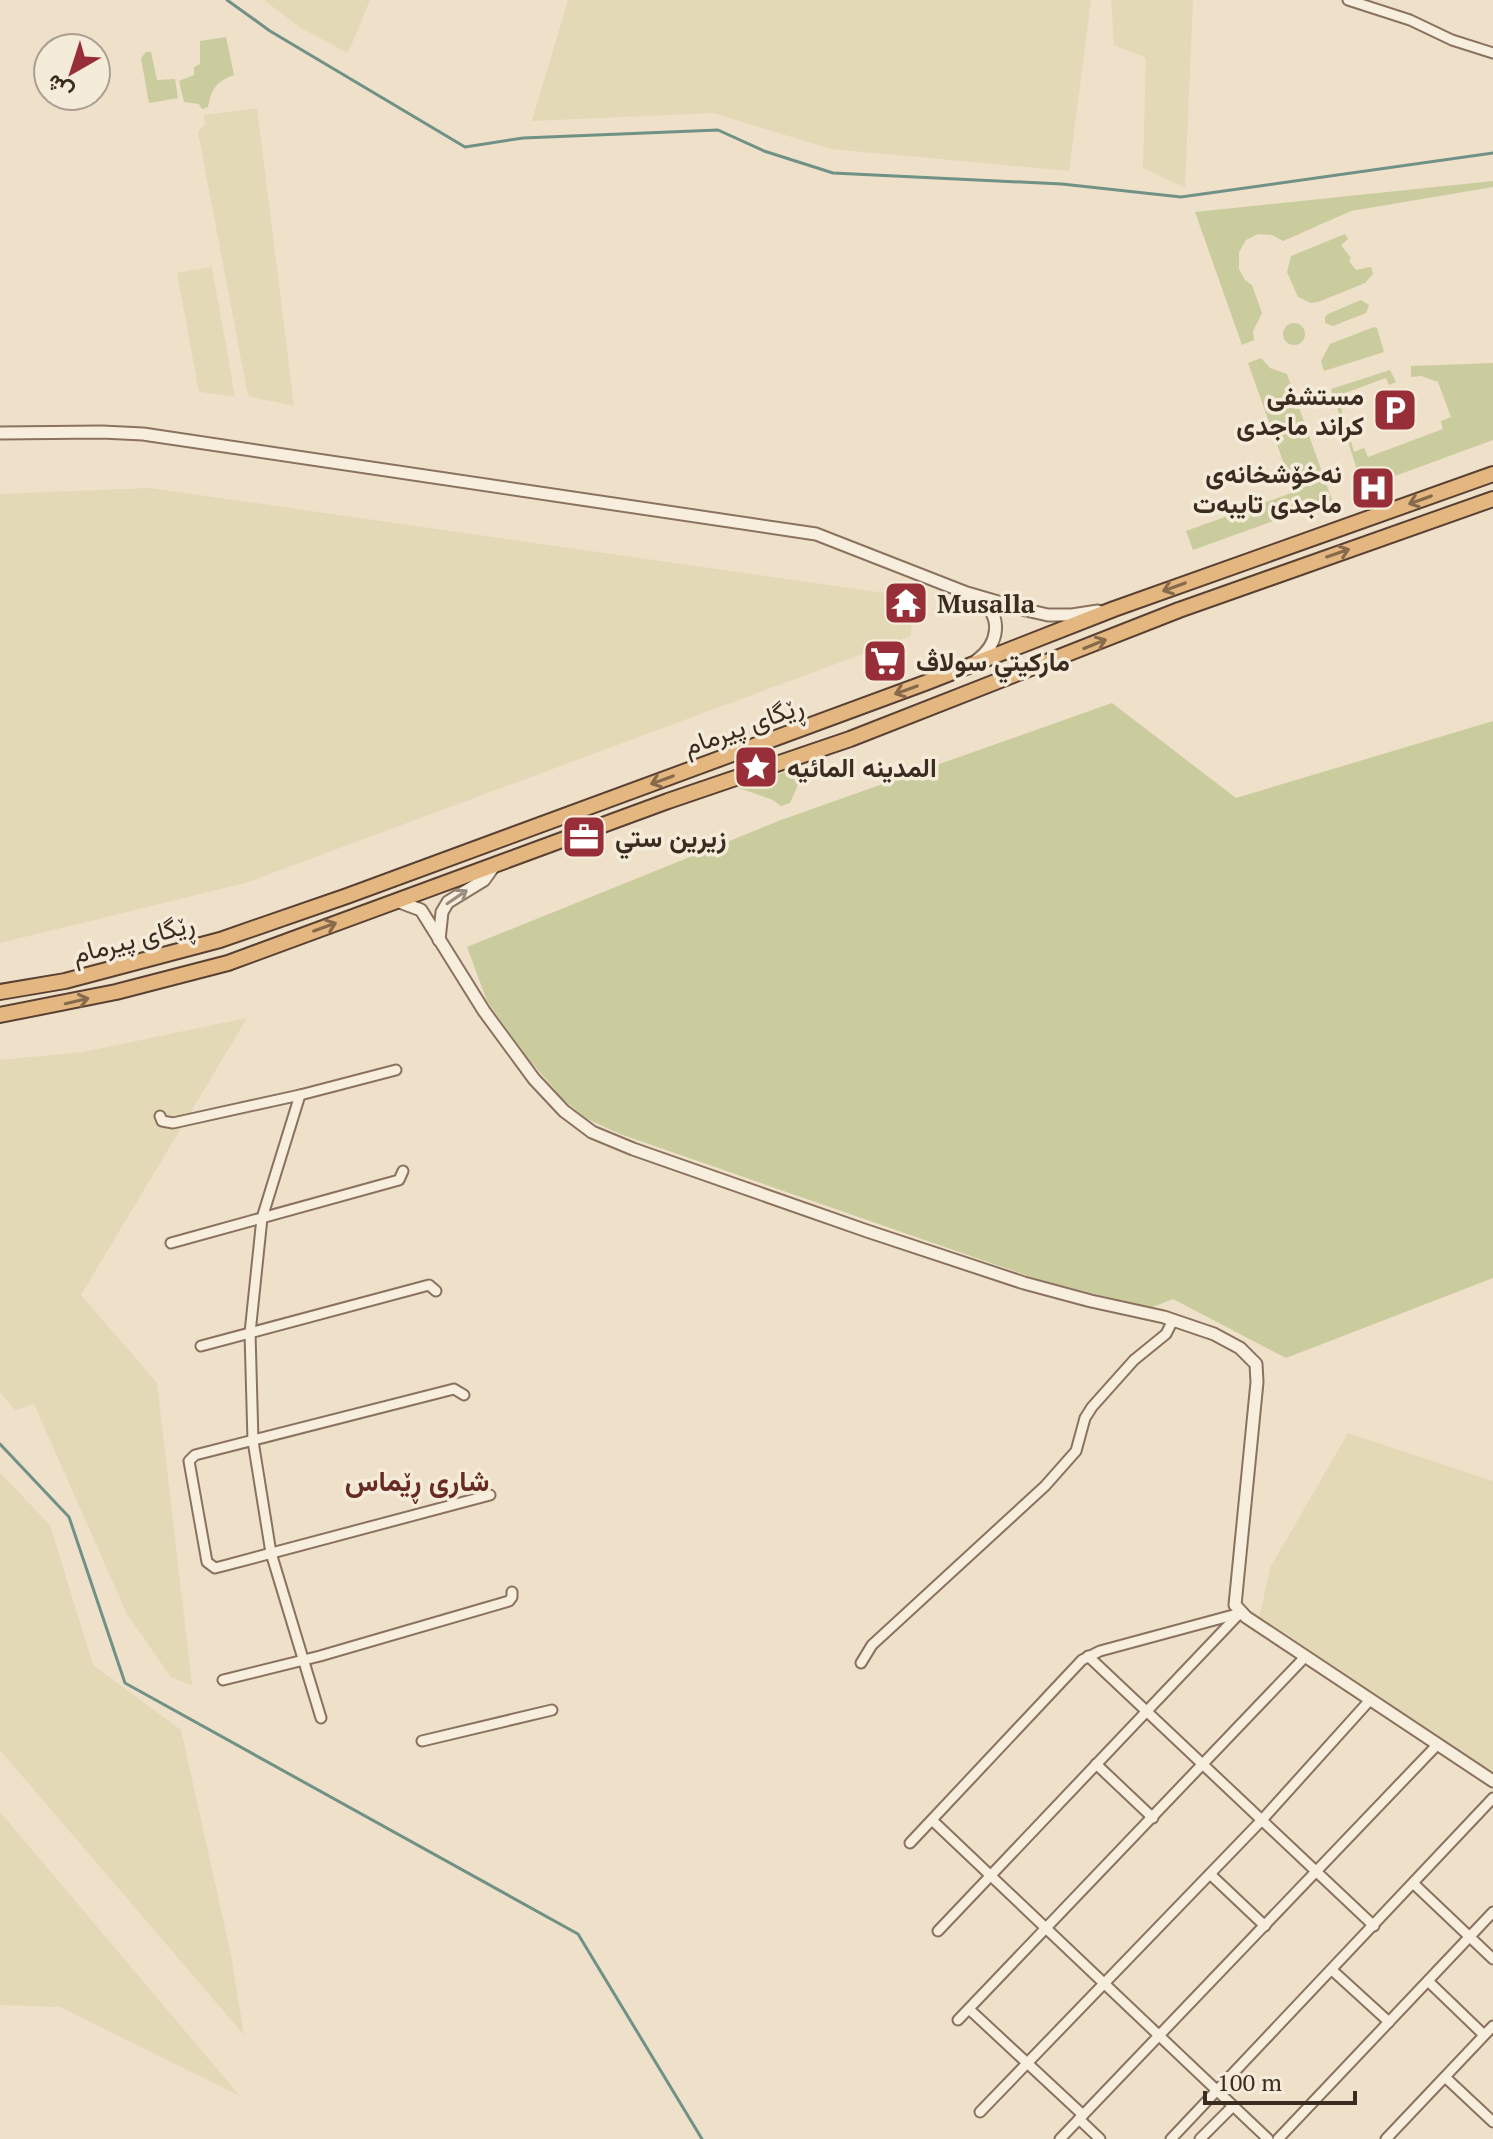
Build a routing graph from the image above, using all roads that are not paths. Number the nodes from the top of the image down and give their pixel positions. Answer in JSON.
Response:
{"nodes":[{"id":1,"x":1348,"y":0,"type":"edge"},
{"id":2,"x":1493,"y":53,"type":"edge"},
{"id":3,"x":0,"y":433,"type":"edge"},
{"id":4,"x":1493,"y":474,"type":"edge"},
{"id":5,"x":1493,"y":499,"type":"edge"},
{"id":6,"x":1297,"y":542,"type":"junction"},
{"id":7,"x":1305,"y":564,"type":"junction"},
{"id":8,"x":967,"y":593,"type":"junction"},
{"id":9,"x":1114,"y":609,"type":"junction"},
{"id":10,"x":968,"y":666,"type":"junction"},
{"id":11,"x":780,"y":737,"type":"junction"},
{"id":12,"x":797,"y":758,"type":"junction"},
{"id":13,"x":494,"y":866,"type":"junction"},
{"id":14,"x":397,"y":901,"type":"junction"},
{"id":15,"x":439,"y":940,"type":"junction"},
{"id":16,"x":0,"y":992,"type":"edge"},
{"id":17,"x":0,"y":1015,"type":"edge"},
{"id":18,"x":396,"y":1070,"type":"dead end"},
{"id":19,"x":300,"y":1095,"type":"junction"},
{"id":20,"x":160,"y":1116,"type":"dead end"},
{"id":21,"x":403,"y":1171,"type":"dead end"},
{"id":22,"x":262,"y":1218,"type":"junction"},
{"id":23,"x":171,"y":1243,"type":"dead end"},
{"id":24,"x":436,"y":1291,"type":"dead end"},
{"id":25,"x":1173,"y":1320,"type":"junction"},
{"id":26,"x":250,"y":1333,"type":"junction"},
{"id":27,"x":201,"y":1346,"type":"dead end"},
{"id":28,"x":464,"y":1395,"type":"dead end"},
{"id":29,"x":253,"y":1441,"type":"junction"},
{"id":30,"x":490,"y":1495,"type":"dead end"},
{"id":31,"x":271,"y":1553,"type":"junction"},
{"id":32,"x":512,"y":1592,"type":"dead end"},
{"id":33,"x":1240,"y":1613,"type":"junction"},
{"id":34,"x":1088,"y":1656,"type":"junction"},
{"id":35,"x":1305,"y":1657,"type":"junction"},
{"id":36,"x":303,"y":1661,"type":"junction"},
{"id":37,"x":861,"y":1663,"type":"dead end"},
{"id":38,"x":223,"y":1680,"type":"dead end"},
{"id":39,"x":1370,"y":1700,"type":"junction"},
{"id":40,"x":552,"y":1710,"type":"dead end"},
{"id":41,"x":1146,"y":1710,"type":"junction"},
{"id":42,"x":321,"y":1718,"type":"dead end"},
{"id":43,"x":422,"y":1741,"type":"dead end"},
{"id":44,"x":1438,"y":1744,"type":"junction"},
{"id":45,"x":1096,"y":1764,"type":"junction"},
{"id":46,"x":1203,"y":1764,"type":"junction"},
{"id":47,"x":1493,"y":1781,"type":"edge"},
{"id":48,"x":1493,"y":1798,"type":"edge"},
{"id":49,"x":1153,"y":1818,"type":"junction"},
{"id":50,"x":932,"y":1820,"type":"junction"},
{"id":51,"x":1261,"y":1821,"type":"junction"},
{"id":52,"x":910,"y":1843,"type":"dead end"},
{"id":53,"x":1316,"y":1873,"type":"junction"},
{"id":54,"x":1210,"y":1874,"type":"junction"},
{"id":55,"x":990,"y":1875,"type":"junction"},
{"id":56,"x":1414,"y":1884,"type":"junction"},
{"id":57,"x":1493,"y":1912,"type":"edge"},
{"id":58,"x":1265,"y":1926,"type":"junction"},
{"id":59,"x":1374,"y":1926,"type":"junction"},
{"id":60,"x":1046,"y":1928,"type":"junction"},
{"id":61,"x":938,"y":1931,"type":"dead end"},
{"id":62,"x":1469,"y":1937,"type":"junction"},
{"id":63,"x":1493,"y":1959,"type":"edge"},
{"id":64,"x":1332,"y":1970,"type":"junction"},
{"id":65,"x":1428,"y":1981,"type":"junction"},
{"id":66,"x":1103,"y":1982,"type":"junction"},
{"id":67,"x":969,"y":2009,"type":"junction"},
{"id":68,"x":958,"y":2020,"type":"dead end"},
{"id":69,"x":1389,"y":2022,"type":"junction"},
{"id":70,"x":1493,"y":2026,"type":"edge"},
{"id":71,"x":1484,"y":2035,"type":"junction"},
{"id":72,"x":1159,"y":2037,"type":"junction"},
{"id":73,"x":1026,"y":2062,"type":"junction"},
{"id":74,"x":1445,"y":2077,"type":"junction"},
{"id":75,"x":1218,"y":2092,"type":"junction"},
{"id":76,"x":1233,"y":2106,"type":"junction"},
{"id":77,"x":980,"y":2112,"type":"dead end"},
{"id":78,"x":1081,"y":2117,"type":"junction"},
{"id":79,"x":1493,"y":2122,"type":"edge"},
{"id":80,"x":1060,"y":2139,"type":"edge"},
{"id":81,"x":1100,"y":2139,"type":"edge"},
{"id":82,"x":1171,"y":2139,"type":"edge"},
{"id":83,"x":1200,"y":2139,"type":"edge"},
{"id":84,"x":1268,"y":2139,"type":"edge"},
{"id":85,"x":1278,"y":2139,"type":"edge"},
{"id":86,"x":1386,"y":2139,"type":"edge"}],
"edges":[{"from":1,"to":2,"type":"street"},
{"from":3,"to":8,"type":"street"},
{"from":4,"to":6,"type":"highway","name":"ڕێگای پیرمام","one_way":true},
{"from":7,"to":5,"type":"highway","name":"ڕێگای پیرمام","one_way":true},
{"from":6,"to":7,"type":"highway"},
{"from":6,"to":9,"type":"highway","name":"ڕێگای پیرمام","one_way":true},
{"from":12,"to":7,"type":"highway","name":"ڕێگای پیرمام","one_way":true},
{"from":8,"to":9,"type":"street"},
{"from":8,"to":10,"type":"street"},
{"from":9,"to":10,"type":"highway","name":"ڕێگای پیرمام"},
{"from":10,"to":11,"type":"highway","name":"ڕێگای پیرمام","one_way":true},
{"from":11,"to":12,"type":"highway"},
{"from":11,"to":16,"type":"highway","name":"ڕێگای پیرمام","one_way":true},
{"from":12,"to":13,"type":"highway","name":"ڕێگای پیرمام"},
{"from":13,"to":14,"type":"highway","name":"ڕێگای پیرمام"},
{"from":15,"to":13,"type":"street","one_way":true},
{"from":14,"to":15,"type":"street"},
{"from":17,"to":14,"type":"highway","name":"ڕێگای پیرمام","one_way":true},
{"from":15,"to":25,"type":"street"},
{"from":18,"to":19,"type":"street"},
{"from":19,"to":20,"type":"street"},
{"from":19,"to":22,"type":"street"},
{"from":21,"to":22,"type":"street"},
{"from":22,"to":23,"type":"street"},
{"from":22,"to":26,"type":"street"},
{"from":24,"to":26,"type":"street"},
{"from":25,"to":33,"type":"street"},
{"from":25,"to":37,"type":"street"},
{"from":26,"to":27,"type":"street"},
{"from":26,"to":29,"type":"street"},
{"from":28,"to":29,"type":"street"},
{"from":29,"to":31,"type":"street"},
{"from":29,"to":31,"type":"street"},
{"from":30,"to":31,"type":"street"},
{"from":31,"to":36,"type":"street"},
{"from":32,"to":36,"type":"street"},
{"from":33,"to":34,"type":"street"},
{"from":33,"to":35,"type":"street"},
{"from":33,"to":41,"type":"street"},
{"from":34,"to":41,"type":"street"},
{"from":34,"to":50,"type":"street"},
{"from":35,"to":39,"type":"street"},
{"from":35,"to":46,"type":"street"},
{"from":36,"to":38,"type":"street"},
{"from":36,"to":42,"type":"street"},
{"from":39,"to":44,"type":"street"},
{"from":39,"to":51,"type":"street"},
{"from":40,"to":43,"type":"street"},
{"from":41,"to":45,"type":"street"},
{"from":41,"to":46,"type":"street"},
{"from":44,"to":47,"type":"street"},
{"from":44,"to":53,"type":"street"},
{"from":45,"to":49,"type":"street"},
{"from":45,"to":55,"type":"street"},
{"from":46,"to":49,"type":"street"},
{"from":46,"to":51,"type":"street"},
{"from":48,"to":56,"type":"street"},
{"from":49,"to":60,"type":"street"},
{"from":50,"to":52,"type":"street"},
{"from":50,"to":55,"type":"street"},
{"from":51,"to":53,"type":"street"},
{"from":51,"to":54,"type":"street"},
{"from":53,"to":58,"type":"street"},
{"from":53,"to":59,"type":"street"},
{"from":54,"to":58,"type":"street"},
{"from":54,"to":66,"type":"street"},
{"from":55,"to":60,"type":"street"},
{"from":55,"to":61,"type":"street"},
{"from":56,"to":59,"type":"street"},
{"from":56,"to":62,"type":"street"},
{"from":57,"to":62,"type":"street"},
{"from":58,"to":72,"type":"street"},
{"from":59,"to":64,"type":"street"},
{"from":60,"to":66,"type":"street"},
{"from":60,"to":67,"type":"street"},
{"from":62,"to":63,"type":"street"},
{"from":62,"to":65,"type":"street"},
{"from":64,"to":69,"type":"street"},
{"from":64,"to":75,"type":"street"},
{"from":65,"to":69,"type":"street"},
{"from":65,"to":71,"type":"street"},
{"from":66,"to":72,"type":"street"},
{"from":66,"to":73,"type":"street"},
{"from":67,"to":68,"type":"street"},
{"from":67,"to":73,"type":"street"},
{"from":69,"to":85,"type":"street"},
{"from":70,"to":71,"type":"street"},
{"from":71,"to":74,"type":"street"},
{"from":72,"to":75,"type":"street"},
{"from":72,"to":78,"type":"street"},
{"from":73,"to":77,"type":"street"},
{"from":73,"to":78,"type":"street"},
{"from":74,"to":79,"type":"street"},
{"from":74,"to":86,"type":"street"},
{"from":75,"to":76,"type":"street"},
{"from":75,"to":82,"type":"street"},
{"from":76,"to":83,"type":"street"},
{"from":76,"to":84,"type":"street"},
{"from":78,"to":80,"type":"street"},
{"from":78,"to":81,"type":"street"}]}
